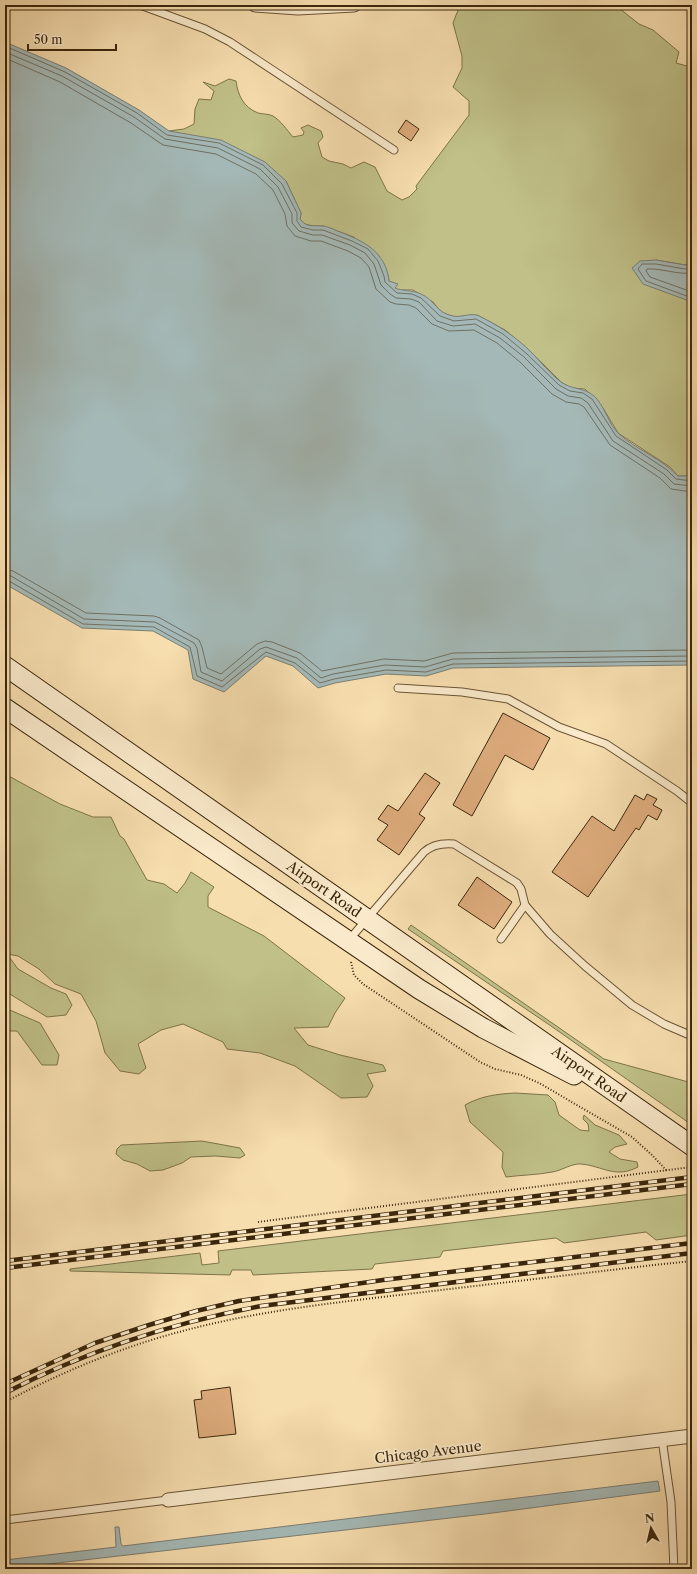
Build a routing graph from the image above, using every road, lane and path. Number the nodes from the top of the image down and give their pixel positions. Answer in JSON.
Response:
{"nodes":[{"id":1,"x":140,"y":5,"type":"edge"},
{"id":2,"x":255,"y":5,"type":"edge"},
{"id":3,"x":354,"y":5,"type":"edge"},
{"id":4,"x":394,"y":150,"type":"dead end"},
{"id":5,"x":5,"y":666,"type":"edge"},
{"id":6,"x":398,"y":688,"type":"dead end"},
{"id":7,"x":5,"y":708,"type":"edge"},
{"id":8,"x":201,"y":802,"type":"junction"},
{"id":9,"x":692,"y":803,"type":"edge"},
{"id":10,"x":182,"y":827,"type":"junction"},
{"id":11,"x":524,"y":905,"type":"junction"},
{"id":12,"x":366,"y":918,"type":"junction"},
{"id":13,"x":501,"y":939,"type":"dead end"},
{"id":14,"x":348,"y":941,"type":"junction"},
{"id":15,"x":692,"y":1036,"type":"edge"},
{"id":16,"x":642,"y":1111,"type":"junction"},
{"id":17,"x":692,"y":1146,"type":"edge"},
{"id":18,"x":692,"y":1167,"type":"edge"},
{"id":19,"x":667,"y":1171,"type":"junction"},
{"id":20,"x":258,"y":1222,"type":"dead end"},
{"id":21,"x":692,"y":1261,"type":"edge"},
{"id":22,"x":5,"y":1402,"type":"edge"},
{"id":23,"x":692,"y":1436,"type":"edge"},
{"id":24,"x":662,"y":1439,"type":"junction"},
{"id":25,"x":168,"y":1500,"type":"joint"},
{"id":26,"x":5,"y":1520,"type":"edge"},
{"id":27,"x":674,"y":1569,"type":"edge"}],
"edges":[{"from":1,"to":4,"type":"lane"},
{"from":2,"to":3,"type":"street"},
{"from":5,"to":8,"type":"main road","name":"Airport Road"},
{"from":6,"to":9,"type":"lane"},
{"from":7,"to":10,"type":"main road","name":"Airport Road"},
{"from":8,"to":10,"type":"main road"},
{"from":8,"to":12,"type":"main road","name":"Airport Road"},
{"from":10,"to":14,"type":"main road","name":"Airport Road"},
{"from":11,"to":12,"type":"lane"},
{"from":11,"to":13,"type":"lane"},
{"from":11,"to":15,"type":"lane"},
{"from":12,"to":14,"type":"lane"},
{"from":12,"to":16,"type":"main road","name":"Airport Road"},
{"from":14,"to":16,"type":"main road","name":"Airport Road"},
{"from":14,"to":19,"type":"path"},
{"from":16,"to":17,"type":"main road","name":"Airport Road"},
{"from":18,"to":19,"type":"path"},
{"from":19,"to":20,"type":"path"},
{"from":21,"to":22,"type":"path"},
{"from":23,"to":24,"type":"street","name":"Chicago Avenue"},
{"from":24,"to":25,"type":"street","name":"Chicago Avenue"},
{"from":24,"to":27,"type":"lane"},
{"from":25,"to":26,"type":"lane"}]}
